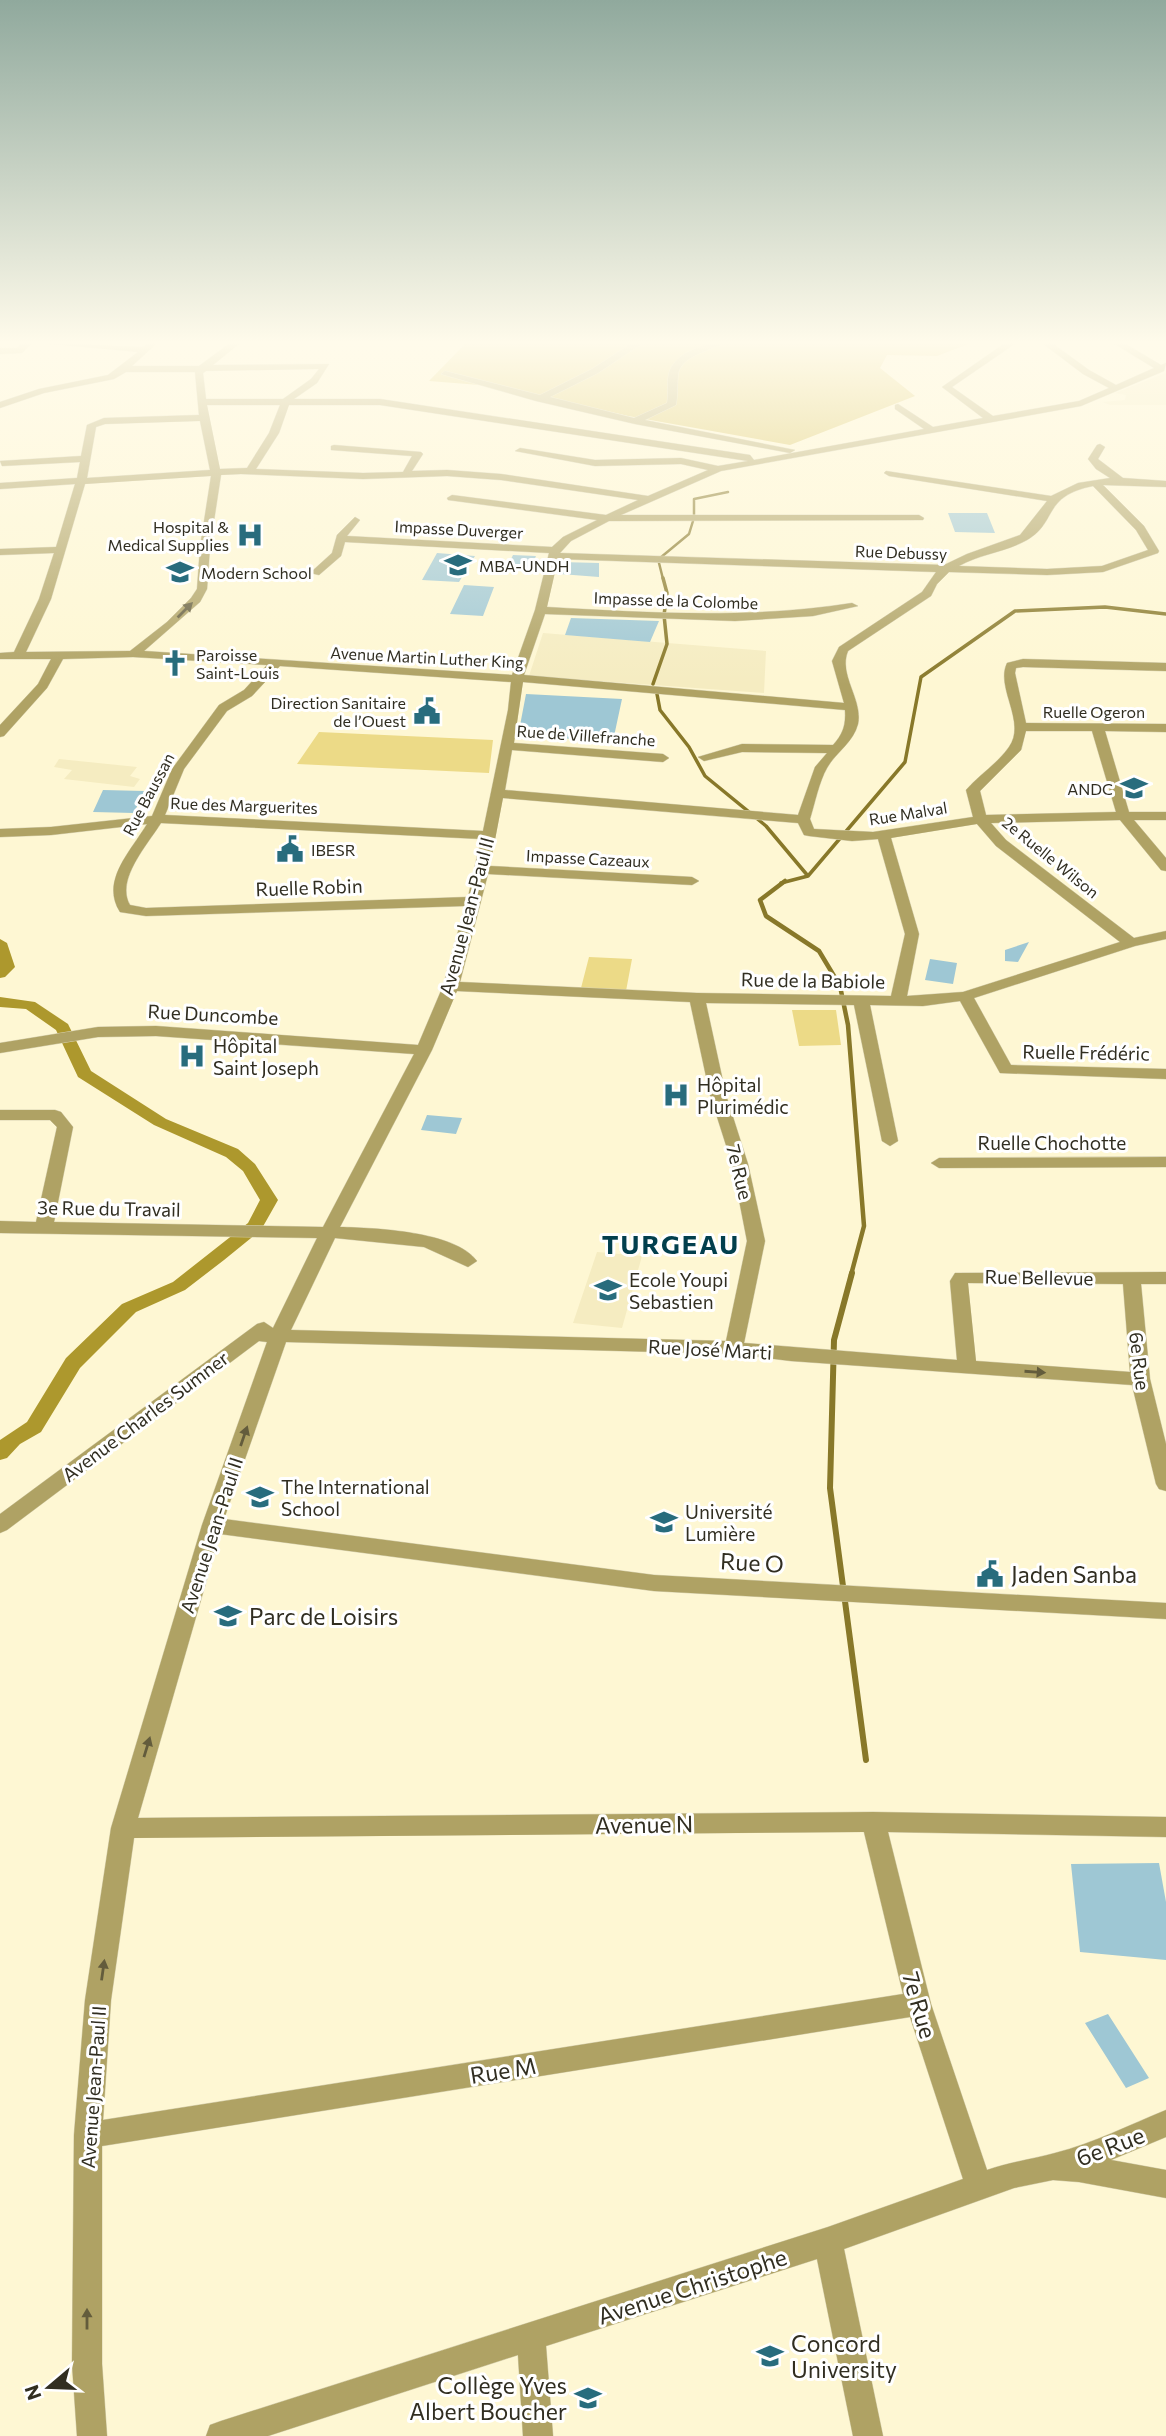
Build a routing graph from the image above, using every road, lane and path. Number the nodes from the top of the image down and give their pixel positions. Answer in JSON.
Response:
{"nodes":[{"id":1,"x":212,"y":457,"type":"edge"},
{"id":2,"x":259,"y":457,"type":"edge"},
{"id":3,"x":329,"y":457,"type":"edge"},
{"id":4,"x":417,"y":457,"type":"edge"},
{"id":5,"x":556,"y":457,"type":"edge"},
{"id":6,"x":742,"y":457,"type":"edge"},
{"id":7,"x":780,"y":457,"type":"edge"},
{"id":8,"x":1094,"y":457,"type":"edge"},
{"id":9,"x":84,"y":459,"type":"joint"},
{"id":10,"x":764,"y":460,"type":"junction"},
{"id":11,"x":2,"y":463,"type":"dead end"},
{"id":12,"x":718,"y":469,"type":"junction"},
{"id":13,"x":249,"y":472,"type":"junction"},
{"id":14,"x":216,"y":473,"type":"junction"},
{"id":15,"x":889,"y":473,"type":"dead end"},
{"id":16,"x":321,"y":474,"type":"junction"},
{"id":17,"x":407,"y":474,"type":"junction"},
{"id":18,"x":487,"y":476,"type":"junction"},
{"id":19,"x":1119,"y":480,"type":"junction"},
{"id":20,"x":82,"y":481,"type":"junction"},
{"id":21,"x":1096,"y":482,"type":"junction"},
{"id":22,"x":1166,"y":484,"type":"edge"},
{"id":23,"x":0,"y":486,"type":"edge"},
{"id":24,"x":646,"y":498,"type":"junction"},
{"id":25,"x":1053,"y":499,"type":"junction"},
{"id":26,"x":609,"y":518,"type":"junction"},
{"id":27,"x":919,"y":518,"type":"dead end"},
{"id":28,"x":355,"y":520,"type":"dead end"},
{"id":29,"x":343,"y":539,"type":"junction"},
{"id":30,"x":60,"y":550,"type":"junction"},
{"id":31,"x":0,"y":552,"type":"edge"},
{"id":32,"x":554,"y":553,"type":"junction"},
{"id":33,"x":944,"y":569,"type":"junction"},
{"id":34,"x":315,"y":573,"type":"dead end"},
{"id":35,"x":852,"y":606,"type":"dead end"},
{"id":36,"x":541,"y":610,"type":"junction"},
{"id":37,"x":133,"y":654,"type":"junction"},
{"id":38,"x":59,"y":655,"type":"junction"},
{"id":39,"x":0,"y":656,"type":"edge"},
{"id":40,"x":18,"y":656,"type":"junction"},
{"id":41,"x":276,"y":663,"type":"junction"},
{"id":42,"x":1160,"y":666,"type":"edge"},
{"id":43,"x":517,"y":678,"type":"junction"},
{"id":44,"x":1166,"y":681,"type":"edge"},
{"id":45,"x":851,"y":707,"type":"junction"},
{"id":46,"x":1021,"y":727,"type":"junction"},
{"id":47,"x":1097,"y":727,"type":"junction"},
{"id":48,"x":1166,"y":727,"type":"edge"},
{"id":49,"x":0,"y":733,"type":"edge"},
{"id":50,"x":505,"y":746,"type":"junction"},
{"id":51,"x":834,"y":749,"type":"junction"},
{"id":52,"x":704,"y":757,"type":"dead end"},
{"id":53,"x":663,"y":758,"type":"dead end"},
{"id":54,"x":496,"y":793,"type":"junction"},
{"id":55,"x":1166,"y":816,"type":"edge"},
{"id":56,"x":1124,"y":817,"type":"junction"},
{"id":57,"x":157,"y":819,"type":"junction"},
{"id":58,"x":803,"y":819,"type":"junction"},
{"id":59,"x":981,"y":820,"type":"junction"},
{"id":60,"x":0,"y":833,"type":"edge"},
{"id":61,"x":488,"y":835,"type":"junction"},
{"id":62,"x":884,"y":836,"type":"junction"},
{"id":63,"x":1166,"y":867,"type":"edge"},
{"id":64,"x":482,"y":870,"type":"junction"},
{"id":65,"x":692,"y":881,"type":"dead end"},
{"id":66,"x":474,"y":901,"type":"junction"},
{"id":67,"x":146,"y":912,"type":"joint"},
{"id":68,"x":1166,"y":935,"type":"edge"},
{"id":69,"x":1131,"y":943,"type":"junction"},
{"id":70,"x":451,"y":986,"type":"junction"},
{"id":71,"x":965,"y":996,"type":"junction"},
{"id":72,"x":697,"y":998,"type":"junction"},
{"id":73,"x":857,"y":1000,"type":"junction"},
{"id":74,"x":898,"y":1001,"type":"junction"},
{"id":75,"x":0,"y":1048,"type":"edge"},
{"id":76,"x":424,"y":1049,"type":"junction"},
{"id":77,"x":1166,"y":1074,"type":"edge"},
{"id":78,"x":0,"y":1115,"type":"edge"},
{"id":79,"x":890,"y":1141,"type":"dead end"},
{"id":80,"x":939,"y":1163,"type":"dead end"},
{"id":81,"x":1166,"y":1163,"type":"edge"},
{"id":82,"x":0,"y":1227,"type":"edge"},
{"id":83,"x":44,"y":1228,"type":"junction"},
{"id":84,"x":328,"y":1232,"type":"junction"},
{"id":85,"x":468,"y":1261,"type":"dead end"},
{"id":86,"x":1166,"y":1278,"type":"edge"},
{"id":87,"x":1132,"y":1279,"type":"junction"},
{"id":88,"x":291,"y":1308,"type":"junction"},
{"id":89,"x":255,"y":1335,"type":"junction"},
{"id":90,"x":279,"y":1335,"type":"junction"},
{"id":91,"x":734,"y":1348,"type":"junction"},
{"id":92,"x":967,"y":1367,"type":"junction"},
{"id":93,"x":1140,"y":1379,"type":"junction"},
{"id":94,"x":1166,"y":1477,"type":"edge"},
{"id":95,"x":0,"y":1524,"type":"edge"},
{"id":96,"x":212,"y":1525,"type":"junction"},
{"id":97,"x":1166,"y":1611,"type":"edge"},
{"id":98,"x":873,"y":1822,"type":"junction"},
{"id":99,"x":1166,"y":1827,"type":"edge"},
{"id":100,"x":123,"y":1828,"type":"junction"},
{"id":101,"x":918,"y":2004,"type":"junction"},
{"id":102,"x":1166,"y":2123,"type":"edge"},
{"id":103,"x":88,"y":2135,"type":"junction"},
{"id":104,"x":1052,"y":2167,"type":"junction"},
{"id":105,"x":1166,"y":2184,"type":"edge"},
{"id":106,"x":979,"y":2186,"type":"junction"},
{"id":107,"x":828,"y":2241,"type":"junction"},
{"id":108,"x":531,"y":2339,"type":"junction"},
{"id":109,"x":92,"y":2436,"type":"edge"},
{"id":110,"x":221,"y":2436,"type":"edge"},
{"id":111,"x":538,"y":2436,"type":"edge"},
{"id":112,"x":868,"y":2436,"type":"edge"}],
"edges":[{"from":1,"to":14,"type":"street"},
{"from":2,"to":13,"type":"street"},
{"from":3,"to":16,"type":"street"},
{"from":4,"to":17,"type":"street"},
{"from":5,"to":12,"type":"street"},
{"from":6,"to":10,"type":"street"},
{"from":7,"to":10,"type":"street"},
{"from":8,"to":19,"type":"street"},
{"from":9,"to":11,"type":"street"},
{"from":9,"to":20,"type":"street"},
{"from":10,"to":12,"type":"street"},
{"from":12,"to":24,"type":"street"},
{"from":13,"to":14,"type":"street"},
{"from":13,"to":16,"type":"street"},
{"from":14,"to":20,"type":"street"},
{"from":37,"to":14,"type":"street","one_way":true},
{"from":15,"to":25,"type":"street"},
{"from":16,"to":17,"type":"street"},
{"from":17,"to":18,"type":"street"},
{"from":18,"to":24,"type":"street"},
{"from":18,"to":26,"type":"street"},
{"from":19,"to":21,"type":"street"},
{"from":19,"to":22,"type":"street"},
{"from":20,"to":23,"type":"street"},
{"from":20,"to":30,"type":"street"},
{"from":21,"to":25,"type":"street"},
{"from":21,"to":33,"type":"street","name":"Rue Debussy"},
{"from":24,"to":26,"type":"street"},
{"from":25,"to":33,"type":"street"},
{"from":26,"to":27,"type":"street"},
{"from":26,"to":32,"type":"street"},
{"from":28,"to":29,"type":"street"},
{"from":29,"to":32,"type":"street","name":"Impasse Duverger"},
{"from":29,"to":34,"type":"street"},
{"from":30,"to":31,"type":"street"},
{"from":30,"to":40,"type":"street"},
{"from":32,"to":33,"type":"street","name":"Rue Debussy"},
{"from":32,"to":36,"type":"street","name":"Avenue Jean-Paul II"},
{"from":33,"to":45,"type":"street"},
{"from":35,"to":36,"type":"street","name":"Impasse de la Colombe"},
{"from":36,"to":43,"type":"street","name":"Avenue Jean-Paul II"},
{"from":37,"to":38,"type":"street","name":"Avenue Martin Luther King"},
{"from":37,"to":41,"type":"street","name":"Avenue Martin Luther King"},
{"from":38,"to":40,"type":"street","name":"Avenue Martin Luther King"},
{"from":38,"to":49,"type":"street"},
{"from":39,"to":40,"type":"street","name":"Avenue Martin Luther King"},
{"from":41,"to":43,"type":"street","name":"Avenue Martin Luther King"},
{"from":41,"to":57,"type":"street","name":"Rue Baussan"},
{"from":42,"to":44,"type":"street"},
{"from":42,"to":46,"type":"street"},
{"from":43,"to":45,"type":"street","name":"Avenue Martin Luther King"},
{"from":43,"to":50,"type":"street","name":"Avenue Jean-Paul II"},
{"from":45,"to":51,"type":"street"},
{"from":46,"to":47,"type":"street","name":"Ruelle Ogeron"},
{"from":46,"to":59,"type":"street","name":"2e Ruelle Wilson"},
{"from":47,"to":48,"type":"street","name":"Ruelle Ogeron"},
{"from":47,"to":56,"type":"street"},
{"from":50,"to":53,"type":"street","name":"Rue de Villefranche"},
{"from":50,"to":54,"type":"street","name":"Avenue Jean-Paul II"},
{"from":51,"to":52,"type":"street"},
{"from":51,"to":58,"type":"street"},
{"from":54,"to":58,"type":"street"},
{"from":54,"to":61,"type":"street","name":"Avenue Jean-Paul II"},
{"from":55,"to":56,"type":"street","name":"Rue Malval"},
{"from":56,"to":59,"type":"street","name":"Rue Malval"},
{"from":56,"to":63,"type":"street"},
{"from":57,"to":60,"type":"street","name":"Rue des Marguerites"},
{"from":57,"to":61,"type":"street","name":"Rue des Marguerites"},
{"from":57,"to":67,"type":"street","name":"Rue Baussan"},
{"from":58,"to":62,"type":"street","name":"Rue Malval"},
{"from":59,"to":62,"type":"street","name":"Rue Malval"},
{"from":59,"to":69,"type":"street","name":"2e Ruelle Wilson"},
{"from":61,"to":64,"type":"street","name":"Avenue Jean-Paul II"},
{"from":62,"to":74,"type":"street"},
{"from":64,"to":65,"type":"street","name":"Impasse Cazeaux"},
{"from":64,"to":66,"type":"street","name":"Avenue Jean-Paul II"},
{"from":66,"to":67,"type":"street","name":"Ruelle Robin"},
{"from":66,"to":70,"type":"street","name":"Avenue Jean-Paul II"},
{"from":68,"to":69,"type":"street","name":"Rue de la Babiole"},
{"from":69,"to":71,"type":"street","name":"Rue de la Babiole"},
{"from":70,"to":72,"type":"street","name":"Rue de la Babiole"},
{"from":70,"to":76,"type":"street","name":"Avenue Jean-Paul II"},
{"from":71,"to":74,"type":"street","name":"Rue de la Babiole"},
{"from":71,"to":77,"type":"street","name":"Ruelle Frédéric"},
{"from":72,"to":73,"type":"street","name":"Rue de la Babiole"},
{"from":72,"to":91,"type":"street","name":"7e Rue"},
{"from":73,"to":74,"type":"street","name":"Rue de la Babiole"},
{"from":73,"to":79,"type":"street"},
{"from":75,"to":76,"type":"street","name":"Rue Duncombe"},
{"from":76,"to":84,"type":"street","name":"Avenue Jean-Paul II"},
{"from":78,"to":83,"type":"street"},
{"from":80,"to":81,"type":"street","name":"Ruelle Chochotte"},
{"from":82,"to":83,"type":"street","name":"3e Rue du Travail"},
{"from":83,"to":84,"type":"street","name":"3e Rue du Travail"},
{"from":84,"to":85,"type":"street","name":"3e Rue du Travail"},
{"from":84,"to":88,"type":"street","name":"Avenue Jean-Paul II"},
{"from":86,"to":87,"type":"street","name":"Rue Bellevue"},
{"from":87,"to":92,"type":"street","name":"Rue Bellevue"},
{"from":87,"to":93,"type":"street","name":"6e Rue"},
{"from":88,"to":89,"type":"street","name":"Avenue Charles Sumner"},
{"from":88,"to":90,"type":"street","name":"Avenue Jean-Paul II"},
{"from":89,"to":90,"type":"street","name":"Rue José Marti"},
{"from":89,"to":95,"type":"street","name":"Avenue Charles Sumner"},
{"from":90,"to":91,"type":"street","name":"Rue José Marti"},
{"from":96,"to":90,"type":"street","name":"Avenue Jean-Paul II","one_way":true},
{"from":91,"to":92,"type":"street","name":"Rue José Marti"},
{"from":92,"to":93,"type":"street","name":"Rue José Marti","one_way":true},
{"from":93,"to":94,"type":"street","name":"6e Rue"},
{"from":96,"to":97,"type":"street","name":"Rue O"},
{"from":100,"to":96,"type":"street","name":"Avenue Jean-Paul II","one_way":true},
{"from":98,"to":99,"type":"street","name":"Avenue N"},
{"from":98,"to":100,"type":"street","name":"Avenue N"},
{"from":98,"to":101,"type":"street","name":"7e Rue"},
{"from":103,"to":100,"type":"street","name":"Avenue Jean-Paul II","one_way":true},
{"from":101,"to":103,"type":"street","name":"Rue M"},
{"from":101,"to":106,"type":"street","name":"7e Rue"},
{"from":102,"to":104,"type":"street","name":"6e Rue"},
{"from":109,"to":103,"type":"street","name":"Avenue Jean-Paul II","one_way":true},
{"from":104,"to":105,"type":"street","name":"Avenue Christophe"},
{"from":104,"to":106,"type":"street","name":"Avenue Christophe"},
{"from":106,"to":107,"type":"street","name":"Avenue Christophe"},
{"from":107,"to":108,"type":"street","name":"Avenue Christophe"},
{"from":107,"to":112,"type":"street"},
{"from":108,"to":110,"type":"street","name":"Avenue Christophe"},
{"from":108,"to":111,"type":"street"}]}
